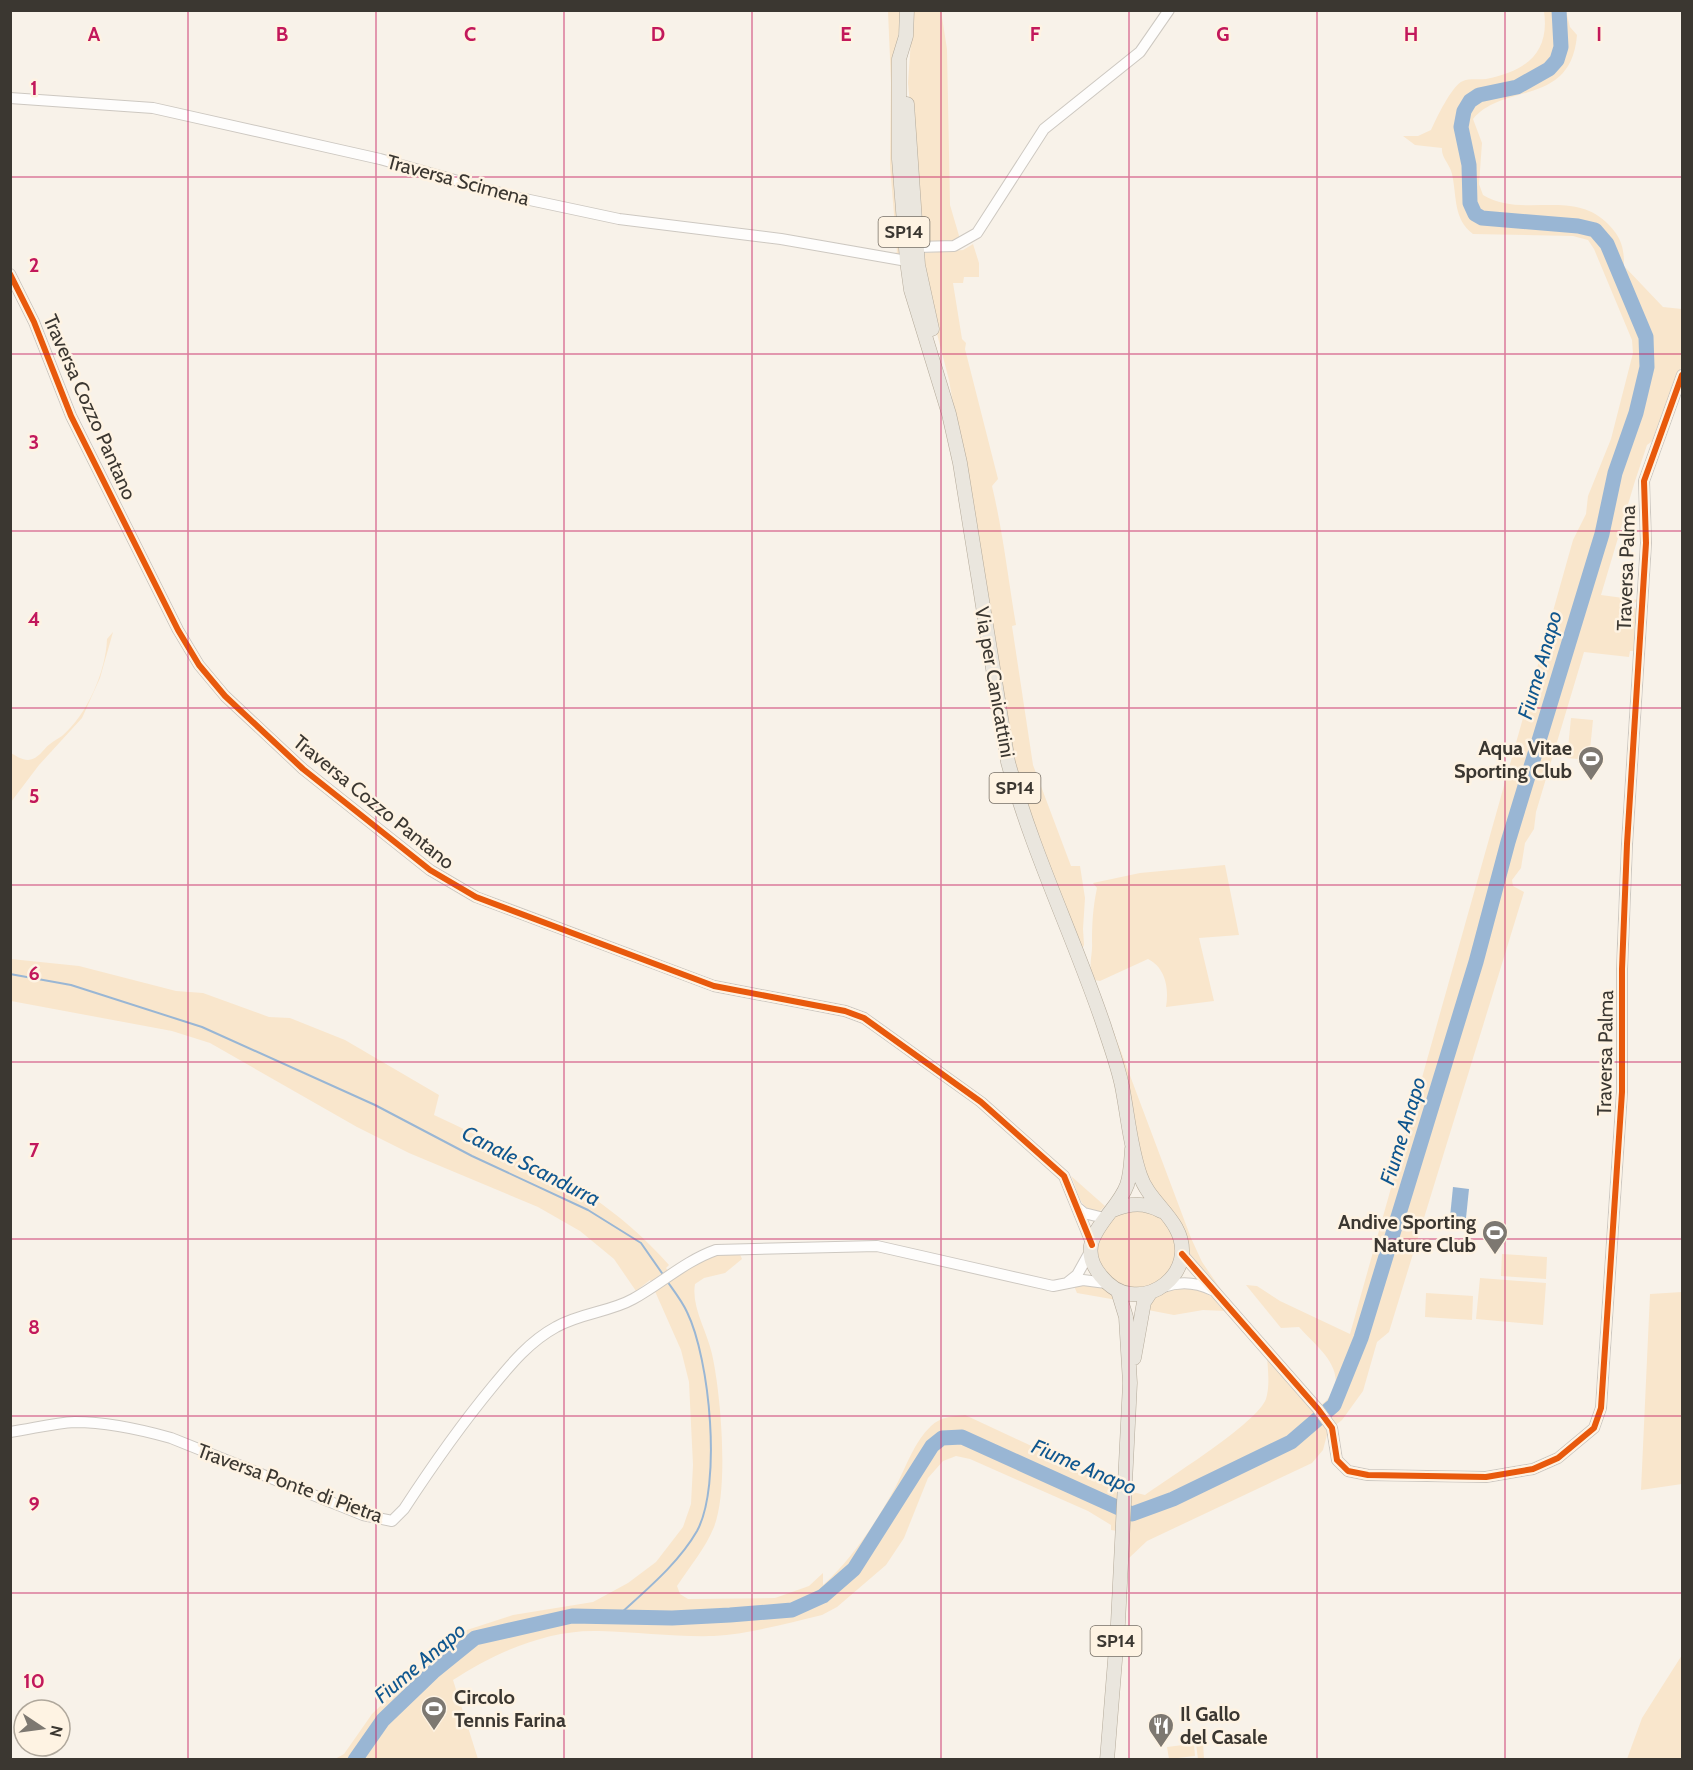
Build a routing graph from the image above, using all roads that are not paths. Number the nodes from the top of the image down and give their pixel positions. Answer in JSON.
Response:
{"nodes":[{"id":1,"x":908,"y":10,"type":"edge"},
{"id":2,"x":1169,"y":10,"type":"edge"},
{"id":3,"x":903,"y":45,"type":"junction"},
{"id":4,"x":10,"y":98,"type":"edge"},
{"id":5,"x":899,"y":159,"type":"junction"},
{"id":6,"x":917,"y":247,"type":"junction"},
{"id":7,"x":907,"y":261,"type":"junction"},
{"id":8,"x":10,"y":274,"type":"edge"},
{"id":9,"x":930,"y":322,"type":"junction"},
{"id":10,"x":1683,"y":375,"type":"edge"},
{"id":11,"x":949,"y":414,"type":"junction"},
{"id":12,"x":1132,"y":1149,"type":"junction"},
{"id":13,"x":1078,"y":1208,"type":"junction"},
{"id":14,"x":1108,"y":1214,"type":"junction"},
{"id":15,"x":1166,"y":1214,"type":"junction"},
{"id":16,"x":1091,"y":1247,"type":"junction"},
{"id":17,"x":1182,"y":1254,"type":"junction"},
{"id":18,"x":1067,"y":1283,"type":"junction"},
{"id":19,"x":1112,"y":1287,"type":"junction"},
{"id":20,"x":1156,"y":1290,"type":"junction"},
{"id":21,"x":1218,"y":1292,"type":"junction"},
{"id":22,"x":1130,"y":1383,"type":"junction"},
{"id":23,"x":10,"y":1432,"type":"edge"},
{"id":24,"x":1108,"y":1756,"type":"edge"}],
"edges":[{"from":1,"to":3,"type":"main road","name":"Via per Canicattini","number":"SP14"},
{"from":2,"to":6,"type":"street"},
{"from":3,"to":5,"type":"main road","name":"Via per Canicattini","number":"SP14"},
{"from":3,"to":6,"type":"main road","name":"Via per Canicattini","number":"SP14"},
{"from":4,"to":7,"type":"street","name":"Traversa Scimena"},
{"from":5,"to":6,"type":"street"},
{"from":5,"to":7,"type":"main road","name":"Via per Canicattini","number":"SP14"},
{"from":6,"to":7,"type":"street"},
{"from":6,"to":9,"type":"main road","name":"Via per Canicattini","number":"SP14"},
{"from":7,"to":9,"type":"street"},
{"from":7,"to":11,"type":"main road","name":"Via per Canicattini","number":"SP14"},
{"from":8,"to":13,"type":"street","name":"Traversa Cozzo Pantano"},
{"from":9,"to":11,"type":"main road","name":"Via per Canicattini","number":"SP14"},
{"from":10,"to":21,"type":"street","name":"Traversa Palma"},
{"from":11,"to":12,"type":"main road","name":"Via per Canicattini","number":"SP14"},
{"from":12,"to":14,"type":"main road"},
{"from":12,"to":15,"type":"main road"},
{"from":13,"to":14,"type":"street"},
{"from":13,"to":16,"type":"street","name":"Traversa Cozzo Pantano"},
{"from":14,"to":15,"type":"main road"},
{"from":14,"to":16,"type":"main road"},
{"from":15,"to":17,"type":"main road"},
{"from":16,"to":18,"type":"street"},
{"from":16,"to":19,"type":"main road"},
{"from":17,"to":20,"type":"main road"},
{"from":17,"to":21,"type":"street"},
{"from":18,"to":19,"type":"street"},
{"from":18,"to":23,"type":"street","name":"Traversa Ponte di Pietra"},
{"from":19,"to":20,"type":"main road"},
{"from":19,"to":22,"type":"main road"},
{"from":20,"to":21,"type":"street"},
{"from":20,"to":22,"type":"main road"},
{"from":22,"to":24,"type":"main road","number":"SP14"}]}
